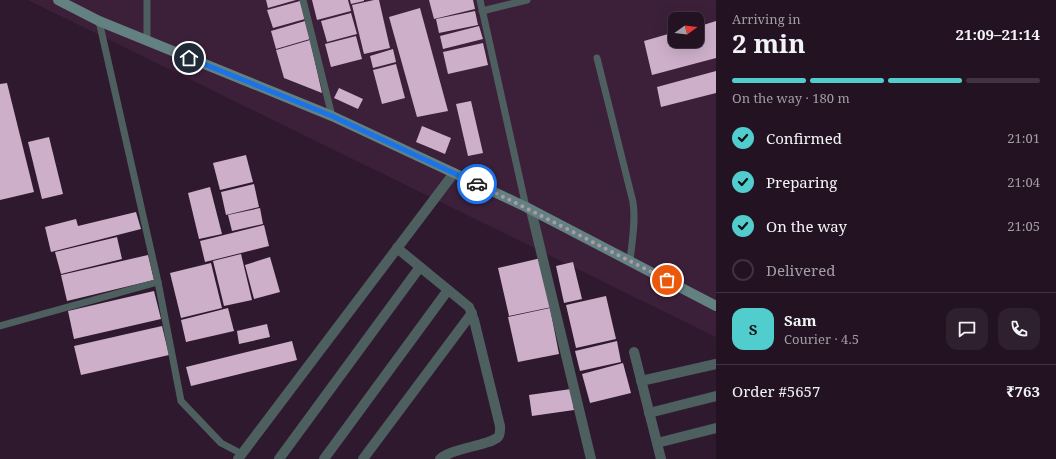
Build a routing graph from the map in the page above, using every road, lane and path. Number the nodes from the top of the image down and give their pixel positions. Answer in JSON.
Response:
{"nodes":[{"id":1,"x":58,"y":0,"type":"edge"},
{"id":2,"x":147,"y":0,"type":"edge"},
{"id":3,"x":303,"y":0,"type":"edge"},
{"id":4,"x":480,"y":0,"type":"edge"},
{"id":5,"x":527,"y":0,"type":"edge"},
{"id":6,"x":482,"y":11,"type":"junction"},
{"id":7,"x":99,"y":21,"type":"junction"},
{"id":8,"x":146,"y":41,"type":"junction"},
{"id":9,"x":597,"y":58,"type":"dead end"},
{"id":10,"x":332,"y":116,"type":"junction"},
{"id":11,"x":454,"y":173,"type":"junction"},
{"id":12,"x":529,"y":209,"type":"junction"},
{"id":13,"x":397,"y":248,"type":"junction"},
{"id":14,"x":630,"y":261,"type":"junction"},
{"id":15,"x":420,"y":267,"type":"junction"},
{"id":16,"x":158,"y":282,"type":"junction"},
{"id":17,"x":448,"y":290,"type":"junction"},
{"id":18,"x":716,"y":306,"type":"edge"},
{"id":19,"x":472,"y":314,"type":"junction"},
{"id":20,"x":0,"y":326,"type":"edge"},
{"id":21,"x":634,"y":352,"type":"dead end"},
{"id":22,"x":716,"y":364,"type":"edge"},
{"id":23,"x":642,"y":381,"type":"junction"},
{"id":24,"x":716,"y":396,"type":"edge"},
{"id":25,"x":649,"y":413,"type":"junction"},
{"id":26,"x":716,"y":428,"type":"edge"},
{"id":27,"x":657,"y":443,"type":"junction"},
{"id":28,"x":240,"y":457,"type":"edge"},
{"id":29,"x":279,"y":459,"type":"edge"},
{"id":30,"x":324,"y":459,"type":"edge"},
{"id":31,"x":363,"y":459,"type":"edge"},
{"id":32,"x":440,"y":459,"type":"edge"},
{"id":33,"x":591,"y":459,"type":"edge"},
{"id":34,"x":661,"y":459,"type":"edge"}],
"edges":[{"from":1,"to":7,"type":"street"},
{"from":2,"to":8,"type":"lane"},
{"from":3,"to":10,"type":"lane"},
{"from":4,"to":6,"type":"lane"},
{"from":5,"to":6,"type":"lane"},
{"from":6,"to":12,"type":"lane"},
{"from":7,"to":8,"type":"street"},
{"from":7,"to":16,"type":"lane"},
{"from":8,"to":10,"type":"street"},
{"from":9,"to":14,"type":"lane"},
{"from":10,"to":11,"type":"street"},
{"from":11,"to":12,"type":"street"},
{"from":11,"to":13,"type":"street"},
{"from":12,"to":14,"type":"street"},
{"from":12,"to":33,"type":"street"},
{"from":13,"to":15,"type":"street"},
{"from":13,"to":28,"type":"street"},
{"from":14,"to":18,"type":"street"},
{"from":15,"to":17,"type":"street"},
{"from":15,"to":29,"type":"street"},
{"from":16,"to":20,"type":"lane"},
{"from":16,"to":28,"type":"lane"},
{"from":17,"to":19,"type":"street"},
{"from":17,"to":30,"type":"street"},
{"from":19,"to":31,"type":"street"},
{"from":19,"to":32,"type":"street"},
{"from":21,"to":23,"type":"street"},
{"from":22,"to":23,"type":"street"},
{"from":23,"to":25,"type":"street"},
{"from":24,"to":25,"type":"street"},
{"from":25,"to":27,"type":"street"},
{"from":26,"to":27,"type":"street"},
{"from":27,"to":34,"type":"street"}]}
